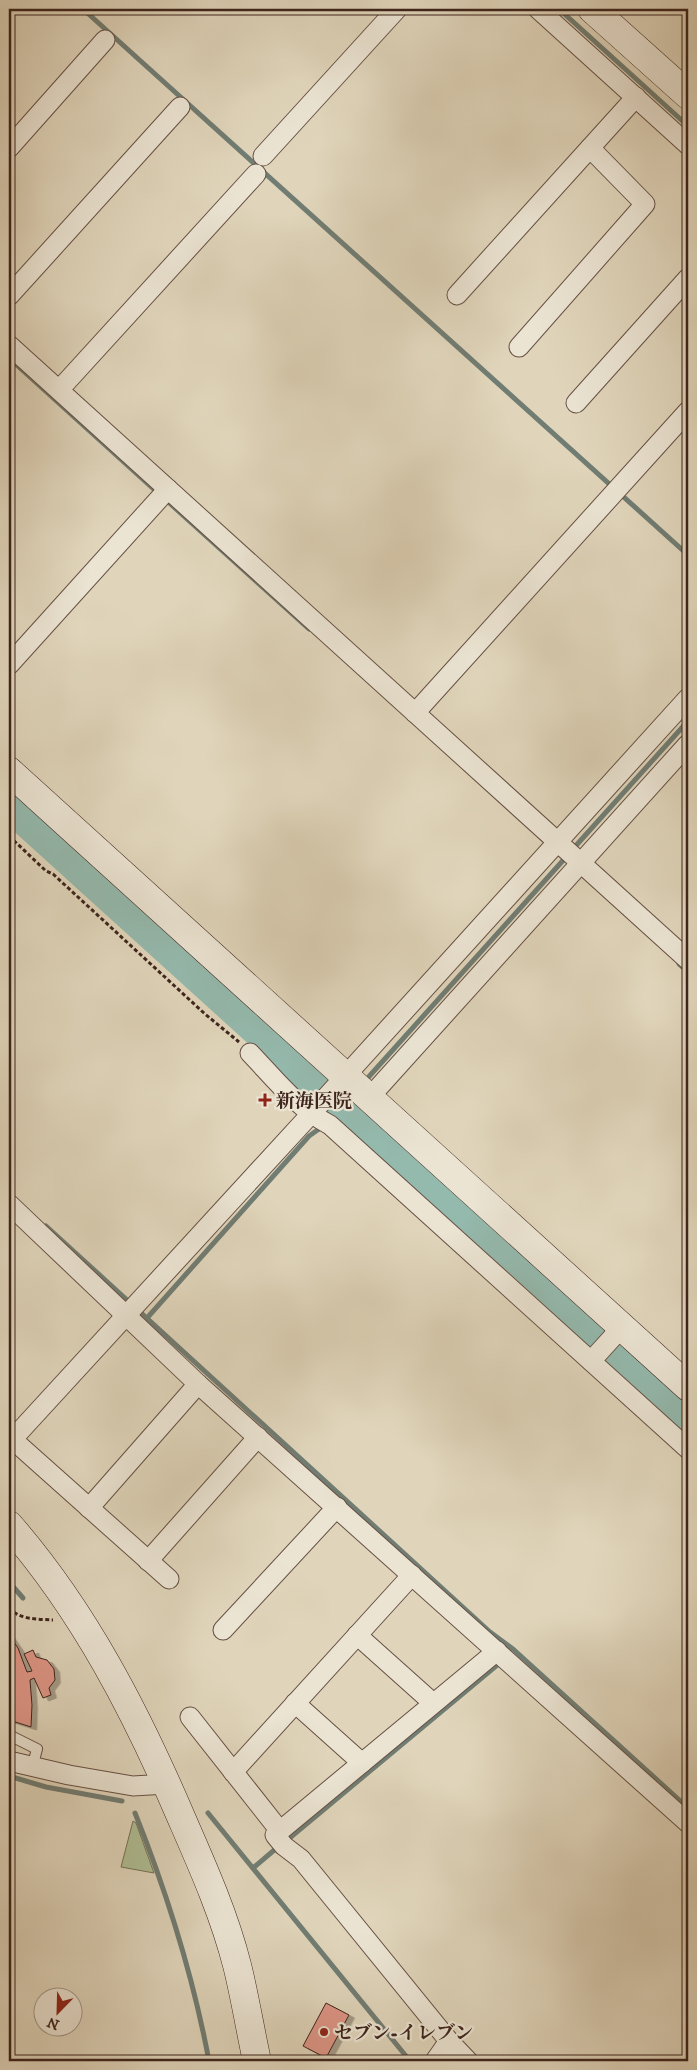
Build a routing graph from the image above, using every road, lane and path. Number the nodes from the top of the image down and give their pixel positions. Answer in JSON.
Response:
{"nodes":[{"id":1,"x":397,"y":9,"type":"edge"},
{"id":2,"x":538,"y":9,"type":"edge"},
{"id":3,"x":592,"y":9,"type":"edge"},
{"id":4,"x":104,"y":40,"type":"dead end"},
{"id":5,"x":688,"y":95,"type":"edge"},
{"id":6,"x":636,"y":97,"type":"junction"},
{"id":7,"x":180,"y":107,"type":"dead end"},
{"id":8,"x":688,"y":144,"type":"edge"},
{"id":9,"x":9,"y":148,"type":"edge"},
{"id":10,"x":590,"y":148,"type":"junction"},
{"id":11,"x":263,"y":156,"type":"dead end"},
{"id":12,"x":256,"y":174,"type":"dead end"},
{"id":13,"x":688,"y":278,"type":"edge"},
{"id":14,"x":457,"y":295,"type":"dead end"},
{"id":15,"x":9,"y":296,"type":"edge"},
{"id":16,"x":9,"y":345,"type":"edge"},
{"id":17,"x":519,"y":347,"type":"dead end"},
{"id":18,"x":59,"y":390,"type":"junction"},
{"id":19,"x":576,"y":403,"type":"dead end"},
{"id":20,"x":688,"y":411,"type":"edge"},
{"id":21,"x":164,"y":494,"type":"junction"},
{"id":22,"x":9,"y":665,"type":"edge"},
{"id":23,"x":688,"y":698,"type":"edge"},
{"id":24,"x":415,"y":713,"type":"junction"},
{"id":25,"x":688,"y":744,"type":"edge"},
{"id":26,"x":9,"y":772,"type":"edge"},
{"id":27,"x":9,"y":836,"type":"edge"},
{"id":28,"x":571,"y":858,"type":"junction"},
{"id":29,"x":688,"y":960,"type":"edge"},
{"id":30,"x":250,"y":1053,"type":"joint"},
{"id":31,"x":340,"y":1081,"type":"junction"},
{"id":32,"x":369,"y":1098,"type":"junction"},
{"id":33,"x":314,"y":1111,"type":"junction"},
{"id":34,"x":9,"y":1204,"type":"edge"},
{"id":35,"x":133,"y":1308,"type":"junction"},
{"id":36,"x":618,"y":1332,"type":"junction"},
{"id":37,"x":594,"y":1358,"type":"junction"},
{"id":38,"x":198,"y":1384,"type":"junction"},
{"id":39,"x":688,"y":1386,"type":"edge"},
{"id":40,"x":258,"y":1438,"type":"junction"},
{"id":41,"x":10,"y":1441,"type":"edge"},
{"id":42,"x":688,"y":1450,"type":"edge"},
{"id":43,"x":337,"y":1507,"type":"junction"},
{"id":44,"x":89,"y":1508,"type":"junction"},
{"id":45,"x":9,"y":1525,"type":"edge"},
{"id":46,"x":148,"y":1560,"type":"junction"},
{"id":47,"x":412,"y":1575,"type":"junction"},
{"id":48,"x":169,"y":1579,"type":"dead end"},
{"id":49,"x":9,"y":1608,"type":"edge"},
{"id":50,"x":56,"y":1620,"type":"dead end"},
{"id":51,"x":223,"y":1630,"type":"dead end"},
{"id":52,"x":357,"y":1635,"type":"junction"},
{"id":53,"x":502,"y":1656,"type":"junction"},
{"id":54,"x":295,"y":1703,"type":"junction"},
{"id":55,"x":433,"y":1704,"type":"junction"},
{"id":56,"x":190,"y":1717,"type":"dead end"},
{"id":57,"x":9,"y":1735,"type":"edge"},
{"id":58,"x":9,"y":1762,"type":"edge"},
{"id":59,"x":362,"y":1763,"type":"junction"},
{"id":60,"x":32,"y":1768,"type":"junction"},
{"id":61,"x":233,"y":1772,"type":"junction"},
{"id":62,"x":167,"y":1784,"type":"junction"},
{"id":63,"x":688,"y":1823,"type":"edge"},
{"id":64,"x":281,"y":1839,"type":"junction"},
{"id":65,"x":449,"y":2042,"type":"junction"},
{"id":66,"x":257,"y":2061,"type":"edge"},
{"id":67,"x":435,"y":2061,"type":"edge"},
{"id":68,"x":468,"y":2061,"type":"edge"}],
"edges":[{"from":1,"to":11,"type":"street"},
{"from":2,"to":6,"type":"street"},
{"from":3,"to":5,"type":"street"},
{"from":4,"to":9,"type":"street"},
{"from":6,"to":8,"type":"street"},
{"from":6,"to":10,"type":"street"},
{"from":7,"to":15,"type":"street"},
{"from":10,"to":14,"type":"street"},
{"from":10,"to":17,"type":"street"},
{"from":12,"to":18,"type":"street"},
{"from":13,"to":19,"type":"street"},
{"from":16,"to":18,"type":"street"},
{"from":18,"to":21,"type":"street"},
{"from":20,"to":24,"type":"street"},
{"from":21,"to":22,"type":"street"},
{"from":21,"to":24,"type":"street"},
{"from":23,"to":28,"type":"street"},
{"from":24,"to":28,"type":"street"},
{"from":25,"to":28,"type":"street"},
{"from":26,"to":31,"type":"street"},
{"from":27,"to":30,"type":"path"},
{"from":28,"to":29,"type":"street"},
{"from":28,"to":31,"type":"street"},
{"from":28,"to":32,"type":"street"},
{"from":30,"to":33,"type":"street"},
{"from":31,"to":32,"type":"street"},
{"from":31,"to":33,"type":"street"},
{"from":32,"to":36,"type":"street"},
{"from":33,"to":35,"type":"street"},
{"from":33,"to":37,"type":"street"},
{"from":34,"to":35,"type":"street"},
{"from":35,"to":38,"type":"street"},
{"from":35,"to":41,"type":"street"},
{"from":36,"to":37,"type":"street"},
{"from":36,"to":39,"type":"street"},
{"from":37,"to":42,"type":"street"},
{"from":38,"to":40,"type":"street"},
{"from":38,"to":44,"type":"street"},
{"from":40,"to":43,"type":"street"},
{"from":40,"to":46,"type":"street"},
{"from":41,"to":44,"type":"street"},
{"from":43,"to":47,"type":"street"},
{"from":43,"to":51,"type":"street"},
{"from":44,"to":46,"type":"street"},
{"from":45,"to":62,"type":"street"},
{"from":46,"to":48,"type":"street"},
{"from":47,"to":52,"type":"street"},
{"from":47,"to":53,"type":"street"},
{"from":49,"to":50,"type":"path"},
{"from":52,"to":54,"type":"street"},
{"from":52,"to":55,"type":"street"},
{"from":53,"to":55,"type":"street"},
{"from":53,"to":63,"type":"street"},
{"from":54,"to":59,"type":"street"},
{"from":54,"to":61,"type":"street"},
{"from":55,"to":59,"type":"street"},
{"from":56,"to":61,"type":"street"},
{"from":57,"to":60,"type":"lane"},
{"from":58,"to":60,"type":"street"},
{"from":59,"to":64,"type":"street"},
{"from":60,"to":62,"type":"street"},
{"from":61,"to":64,"type":"street"},
{"from":62,"to":66,"type":"street"},
{"from":64,"to":65,"type":"street"},
{"from":65,"to":67,"type":"street"},
{"from":65,"to":68,"type":"street"}]}
